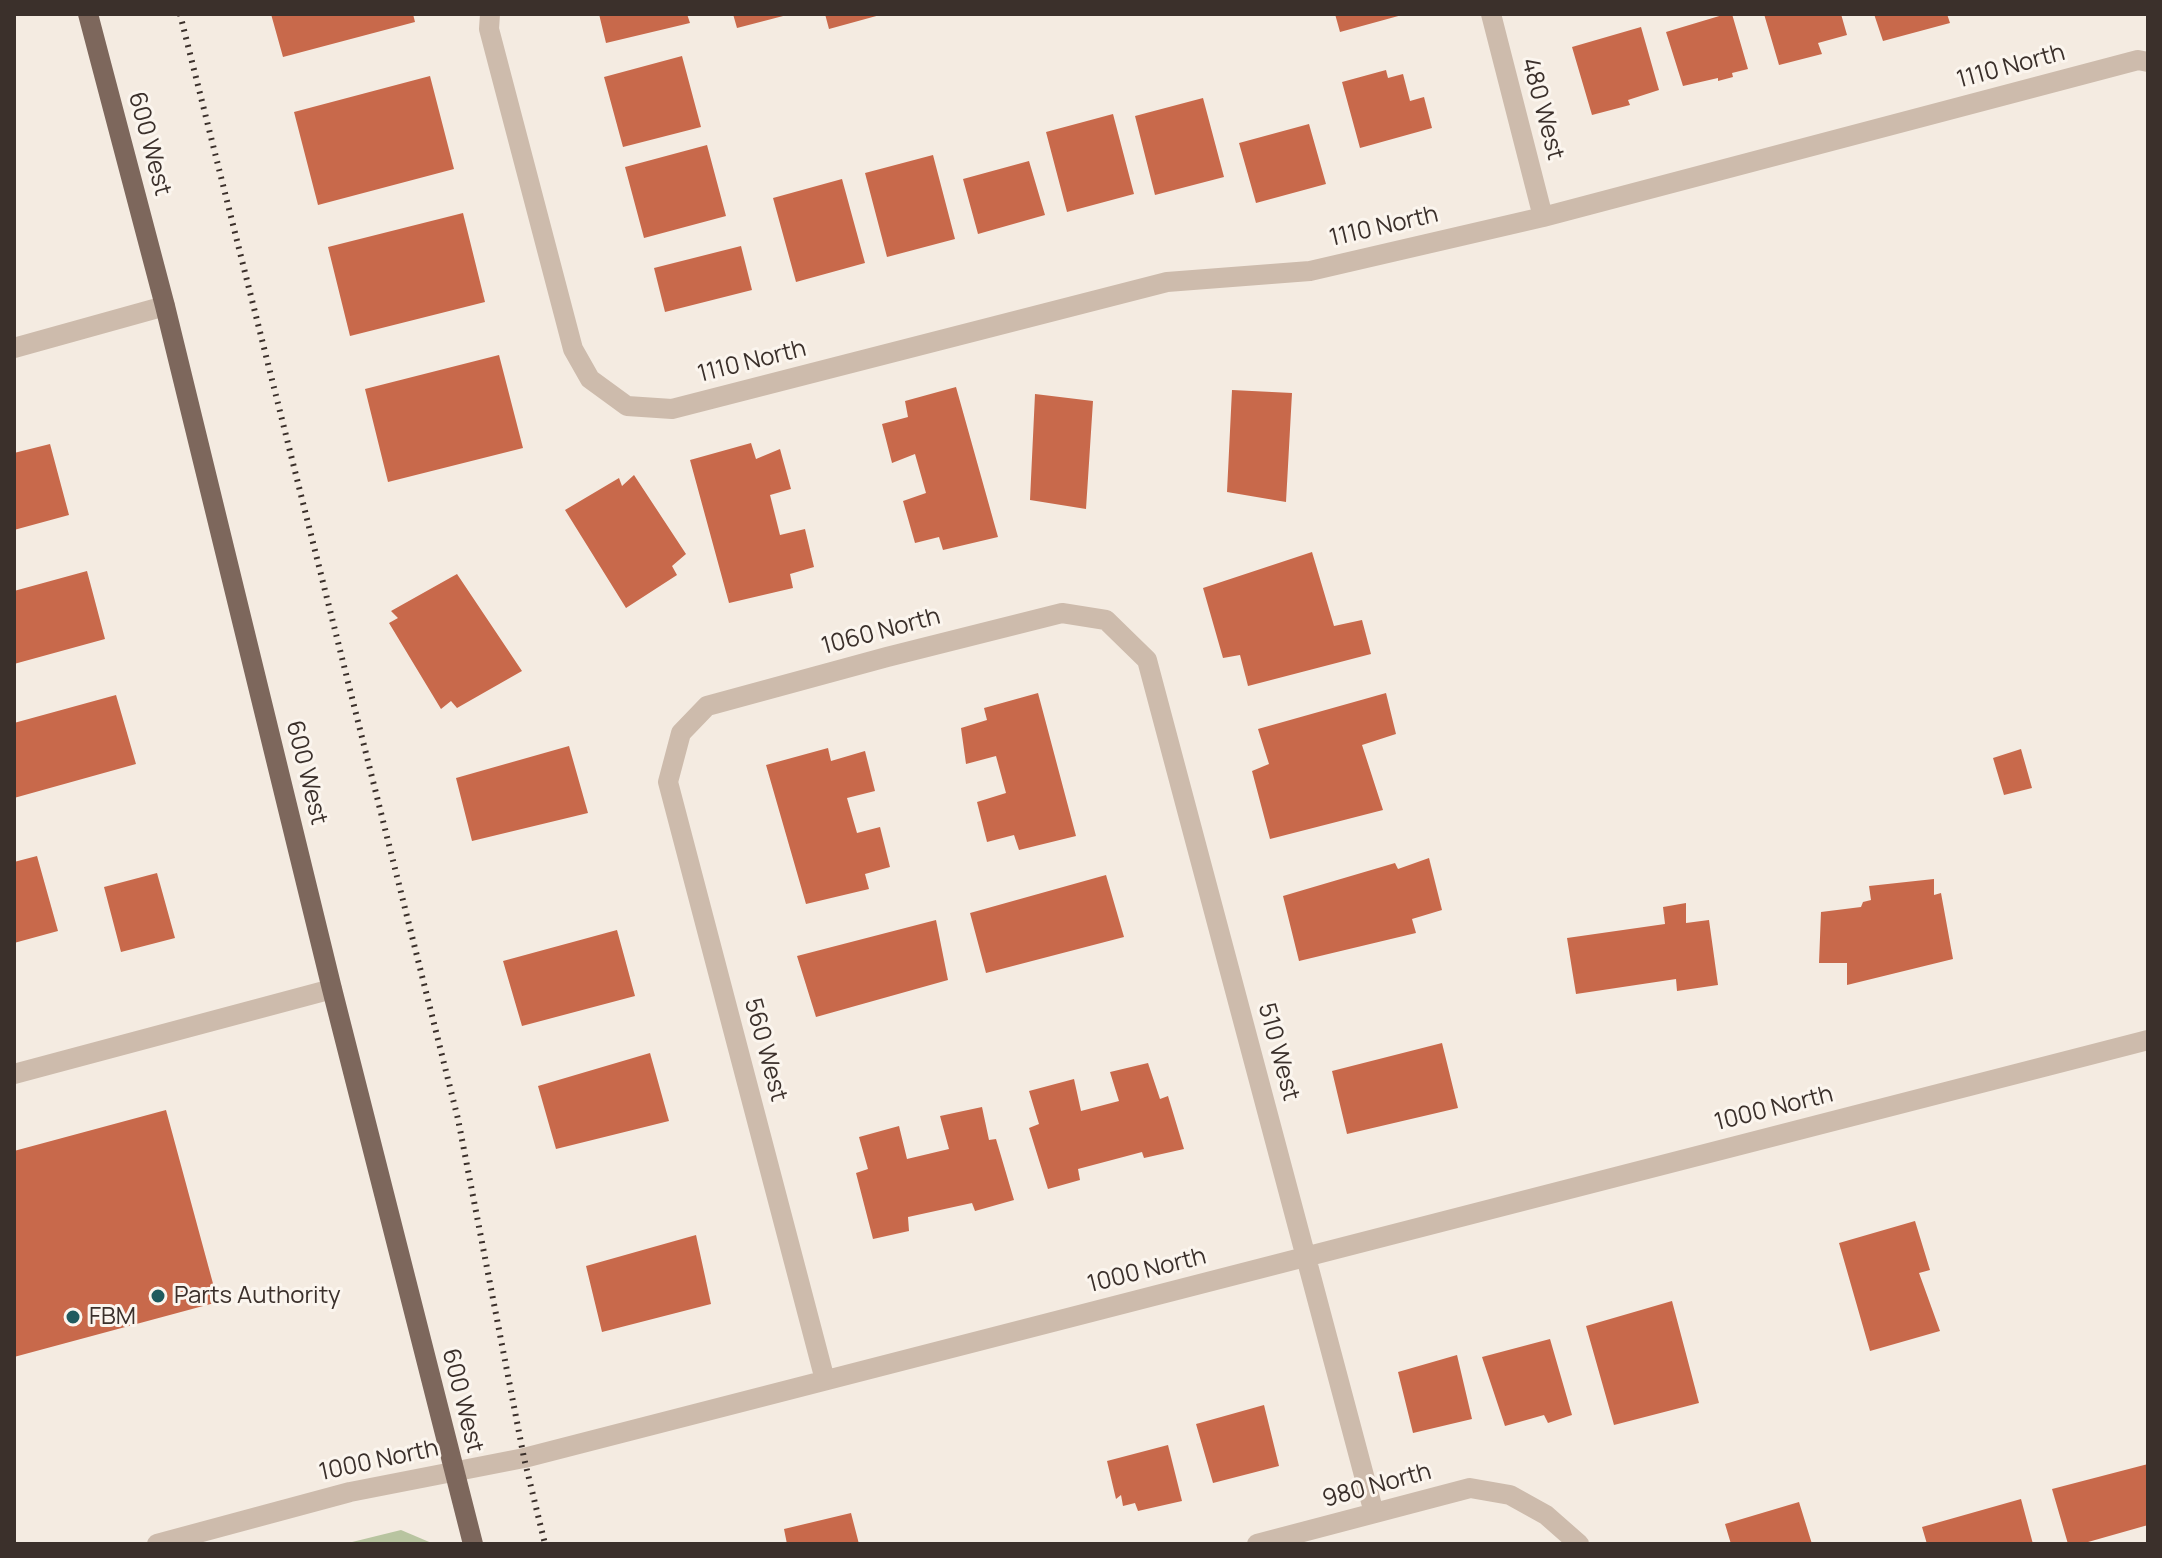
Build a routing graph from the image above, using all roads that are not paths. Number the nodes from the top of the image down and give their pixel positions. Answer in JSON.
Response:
{"nodes":[{"id":1,"x":88,"y":14,"type":"edge"},
{"id":2,"x":490,"y":14,"type":"edge"},
{"id":3,"x":1491,"y":14,"type":"edge"},
{"id":4,"x":2148,"y":62,"type":"edge"},
{"id":5,"x":1543,"y":217,"type":"junction"},
{"id":6,"x":165,"y":306,"type":"junction"},
{"id":7,"x":14,"y":348,"type":"edge"},
{"id":8,"x":1106,"y":620,"type":"joint"},
{"id":9,"x":681,"y":733,"type":"joint"},
{"id":10,"x":332,"y":989,"type":"junction"},
{"id":11,"x":2148,"y":1040,"type":"edge"},
{"id":12,"x":14,"y":1074,"type":"edge"},
{"id":13,"x":1306,"y":1257,"type":"junction"},
{"id":14,"x":825,"y":1380,"type":"junction"},
{"id":15,"x":453,"y":1471,"type":"junction"},
{"id":16,"x":1374,"y":1513,"type":"junction"},
{"id":17,"x":157,"y":1544,"type":"edge"},
{"id":18,"x":473,"y":1544,"type":"edge"},
{"id":19,"x":1257,"y":1544,"type":"edge"},
{"id":20,"x":1579,"y":1544,"type":"edge"}],
"edges":[{"from":1,"to":6,"type":"main road","name":"600 West"},
{"from":2,"to":5,"type":"street","name":"1110 North"},
{"from":3,"to":5,"type":"street","name":"480 West"},
{"from":4,"to":5,"type":"street","name":"1110 North"},
{"from":6,"to":7,"type":"street"},
{"from":6,"to":10,"type":"main road","name":"600 West"},
{"from":8,"to":9,"type":"street","name":"1060 North"},
{"from":8,"to":13,"type":"street","name":"510 West"},
{"from":9,"to":14,"type":"street","name":"560 West"},
{"from":10,"to":12,"type":"street"},
{"from":10,"to":15,"type":"main road","name":"600 West"},
{"from":11,"to":13,"type":"street","name":"1000 North"},
{"from":13,"to":14,"type":"street","name":"1000 North"},
{"from":13,"to":16,"type":"street","name":"510 West"},
{"from":14,"to":15,"type":"street","name":"1000 North"},
{"from":15,"to":17,"type":"street","name":"1000 North"},
{"from":15,"to":18,"type":"main road","name":"600 West"},
{"from":16,"to":19,"type":"street","name":"980 North"},
{"from":16,"to":20,"type":"street","name":"980 North"}]}
